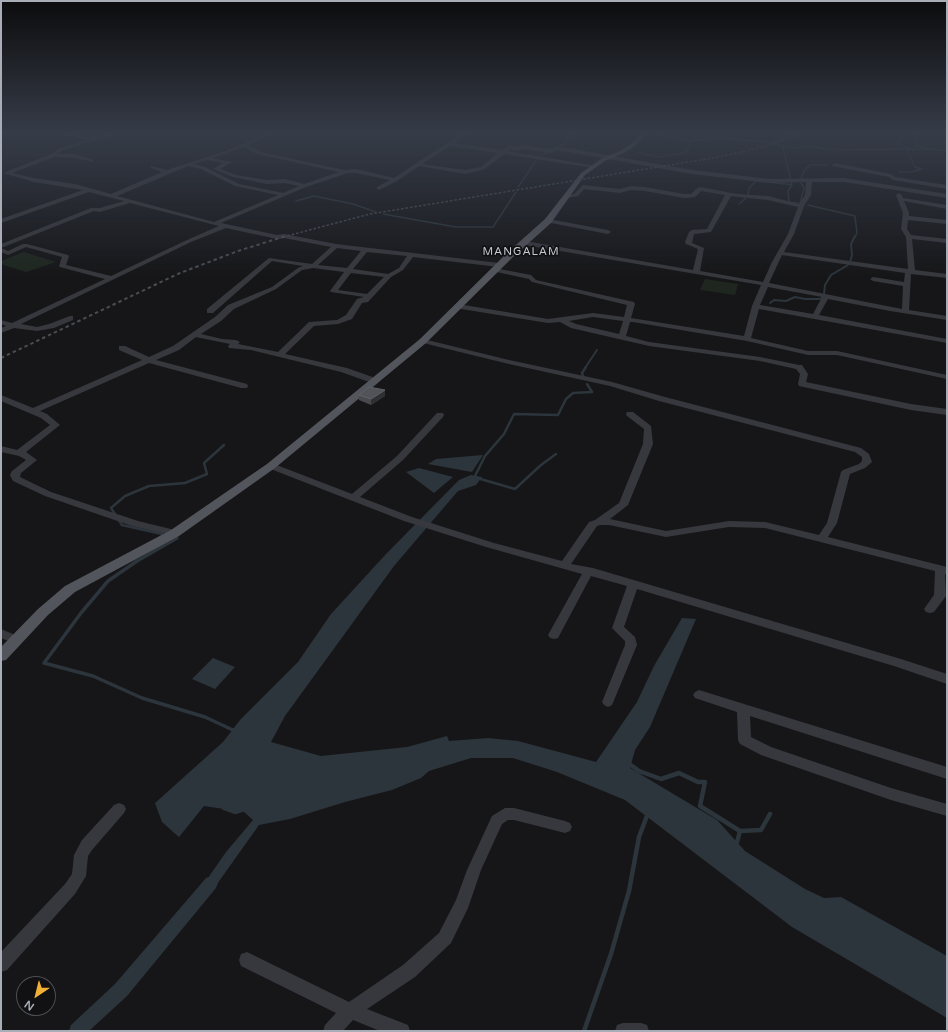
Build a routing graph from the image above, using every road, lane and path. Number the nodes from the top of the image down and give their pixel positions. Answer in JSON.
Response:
{"nodes":[{"id":1,"x":52,"y":182,"type":"edge"},
{"id":2,"x":144,"y":182,"type":"edge"},
{"id":3,"x":231,"y":182,"type":"edge"},
{"id":4,"x":289,"y":182,"type":"edge"},
{"id":5,"x":315,"y":182,"type":"edge"},
{"id":6,"x":391,"y":182,"type":"edge"},
{"id":7,"x":577,"y":182,"type":"edge"},
{"id":8,"x":809,"y":182,"type":"edge"},
{"id":9,"x":858,"y":182,"type":"edge"},
{"id":10,"x":915,"y":182,"type":"edge"},
{"id":11,"x":304,"y":186,"type":"junction"},
{"id":12,"x":379,"y":188,"type":"dead end"},
{"id":13,"x":896,"y":188,"type":"junction"},
{"id":14,"x":947,"y":188,"type":"edge"},
{"id":15,"x":89,"y":190,"type":"junction"},
{"id":16,"x":729,"y":194,"type":"junction"},
{"id":17,"x":283,"y":195,"type":"junction"},
{"id":18,"x":112,"y":196,"type":"junction"},
{"id":19,"x":568,"y":196,"type":"junction"},
{"id":20,"x":947,"y":196,"type":"edge"},
{"id":21,"x":900,"y":199,"type":"junction"},
{"id":22,"x":128,"y":202,"type":"junction"},
{"id":23,"x":801,"y":206,"type":"junction"},
{"id":24,"x":947,"y":207,"type":"edge"},
{"id":25,"x":907,"y":218,"type":"junction"},
{"id":26,"x":1,"y":221,"type":"edge"},
{"id":27,"x":548,"y":221,"type":"junction"},
{"id":28,"x":947,"y":222,"type":"edge"},
{"id":29,"x":214,"y":224,"type":"junction"},
{"id":30,"x":226,"y":226,"type":"junction"},
{"id":31,"x":608,"y":232,"type":"dead end"},
{"id":32,"x":909,"y":237,"type":"junction"},
{"id":33,"x":947,"y":241,"type":"edge"},
{"id":34,"x":525,"y":243,"type":"junction"},
{"id":35,"x":1,"y":246,"type":"edge"},
{"id":36,"x":336,"y":246,"type":"junction"},
{"id":37,"x":1,"y":250,"type":"edge"},
{"id":38,"x":365,"y":250,"type":"junction"},
{"id":39,"x":780,"y":253,"type":"junction"},
{"id":40,"x":411,"y":255,"type":"junction"},
{"id":41,"x":313,"y":266,"type":"junction"},
{"id":42,"x":497,"y":268,"type":"junction"},
{"id":43,"x":349,"y":271,"type":"junction"},
{"id":44,"x":696,"y":272,"type":"junction"},
{"id":45,"x":910,"y":272,"type":"junction"},
{"id":46,"x":390,"y":276,"type":"junction"},
{"id":47,"x":947,"y":276,"type":"edge"},
{"id":48,"x":112,"y":278,"type":"junction"},
{"id":49,"x":872,"y":279,"type":"dead end"},
{"id":50,"x":765,"y":284,"type":"junction"},
{"id":51,"x":907,"y":285,"type":"junction"},
{"id":52,"x":369,"y":296,"type":"junction"},
{"id":53,"x":826,"y":296,"type":"junction"},
{"id":54,"x":458,"y":306,"type":"junction"},
{"id":55,"x":756,"y":306,"type":"junction"},
{"id":56,"x":210,"y":311,"type":"dead end"},
{"id":57,"x":905,"y":311,"type":"junction"},
{"id":58,"x":815,"y":317,"type":"junction"},
{"id":59,"x":70,"y":318,"type":"dead end"},
{"id":60,"x":947,"y":318,"type":"edge"},
{"id":61,"x":626,"y":319,"type":"junction"},
{"id":62,"x":561,"y":320,"type":"junction"},
{"id":63,"x":1,"y":322,"type":"edge"},
{"id":64,"x":11,"y":325,"type":"junction"},
{"id":65,"x":1,"y":331,"type":"edge"},
{"id":66,"x":196,"y":335,"type":"junction"},
{"id":67,"x":622,"y":337,"type":"junction"},
{"id":68,"x":747,"y":338,"type":"junction"},
{"id":69,"x":423,"y":341,"type":"junction"},
{"id":70,"x":947,"y":341,"type":"edge"},
{"id":71,"x":122,"y":348,"type":"dead end"},
{"id":72,"x":279,"y":355,"type":"junction"},
{"id":73,"x":148,"y":360,"type":"junction"},
{"id":74,"x":947,"y":377,"type":"edge"},
{"id":75,"x":375,"y":381,"type":"junction"},
{"id":76,"x":244,"y":386,"type":"dead end"},
{"id":77,"x":1,"y":398,"type":"edge"},
{"id":78,"x":32,"y":412,"type":"junction"},
{"id":79,"x":947,"y":412,"type":"edge"},
{"id":80,"x":630,"y":414,"type":"dead end"},
{"id":81,"x":440,"y":415,"type":"dead end"},
{"id":82,"x":1,"y":450,"type":"edge"},
{"id":83,"x":18,"y":454,"type":"junction"},
{"id":84,"x":272,"y":466,"type":"junction"},
{"id":85,"x":354,"y":497,"type":"junction"},
{"id":86,"x":599,"y":522,"type":"junction"},
{"id":87,"x":176,"y":533,"type":"junction"},
{"id":88,"x":822,"y":539,"type":"junction"},
{"id":89,"x":565,"y":565,"type":"junction"},
{"id":90,"x":944,"y":570,"type":"edge"},
{"id":91,"x":589,"y":572,"type":"junction"},
{"id":92,"x":633,"y":584,"type":"junction"},
{"id":93,"x":930,"y":609,"type":"dead end"},
{"id":94,"x":1,"y":633,"type":"edge"},
{"id":95,"x":554,"y":635,"type":"dead end"},
{"id":96,"x":16,"y":640,"type":"junction"},
{"id":97,"x":1,"y":656,"type":"edge"},
{"id":98,"x":947,"y":679,"type":"edge"},
{"id":99,"x":699,"y":695,"type":"dead end"},
{"id":100,"x":608,"y":702,"type":"dead end"},
{"id":101,"x":743,"y":708,"type":"junction"},
{"id":102,"x":947,"y":773,"type":"edge"},
{"id":103,"x":119,"y":809,"type":"dead end"},
{"id":104,"x":947,"y":810,"type":"edge"},
{"id":105,"x":565,"y":827,"type":"dead end"},
{"id":106,"x":247,"y":960,"type":"dead end"},
{"id":107,"x":1,"y":964,"type":"edge"},
{"id":108,"x":350,"y":1011,"type":"junction"},
{"id":109,"x":331,"y":1031,"type":"edge"},
{"id":110,"x":402,"y":1031,"type":"edge"},
{"id":111,"x":623,"y":1031,"type":"edge"},
{"id":112,"x":641,"y":1031,"type":"edge"}],
"edges":[{"from":1,"to":15,"type":"street"},
{"from":2,"to":18,"type":"street"},
{"from":3,"to":17,"type":"street"},
{"from":4,"to":11,"type":"street"},
{"from":5,"to":11,"type":"street"},
{"from":6,"to":12,"type":"street"},
{"from":7,"to":19,"type":"main road"},
{"from":8,"to":23,"type":"street"},
{"from":9,"to":13,"type":"street"},
{"from":10,"to":14,"type":"street"},
{"from":11,"to":17,"type":"street"},
{"from":13,"to":20,"type":"street"},
{"from":13,"to":21,"type":"street"},
{"from":15,"to":18,"type":"street"},
{"from":15,"to":26,"type":"street"},
{"from":16,"to":19,"type":"street"},
{"from":16,"to":23,"type":"street"},
{"from":16,"to":44,"type":"street"},
{"from":17,"to":29,"type":"street"},
{"from":18,"to":22,"type":"street"},
{"from":19,"to":27,"type":"main road"},
{"from":21,"to":24,"type":"street"},
{"from":21,"to":25,"type":"street"},
{"from":22,"to":29,"type":"street"},
{"from":22,"to":35,"type":"street"},
{"from":23,"to":39,"type":"street"},
{"from":25,"to":28,"type":"street"},
{"from":25,"to":32,"type":"street"},
{"from":27,"to":31,"type":"street"},
{"from":27,"to":34,"type":"main road"},
{"from":29,"to":30,"type":"street"},
{"from":30,"to":36,"type":"street"},
{"from":30,"to":48,"type":"street"},
{"from":32,"to":33,"type":"street"},
{"from":32,"to":45,"type":"street"},
{"from":34,"to":42,"type":"main road"},
{"from":34,"to":44,"type":"street"},
{"from":36,"to":38,"type":"street"},
{"from":36,"to":41,"type":"street"},
{"from":37,"to":48,"type":"street"},
{"from":38,"to":40,"type":"street"},
{"from":38,"to":43,"type":"street"},
{"from":39,"to":45,"type":"street"},
{"from":39,"to":50,"type":"street"},
{"from":40,"to":42,"type":"street"},
{"from":40,"to":46,"type":"street"},
{"from":41,"to":43,"type":"street"},
{"from":41,"to":56,"type":"street"},
{"from":41,"to":66,"type":"street"},
{"from":42,"to":54,"type":"main road"},
{"from":42,"to":61,"type":"street"},
{"from":43,"to":46,"type":"street"},
{"from":43,"to":52,"type":"street"},
{"from":44,"to":50,"type":"street"},
{"from":45,"to":47,"type":"street"},
{"from":45,"to":51,"type":"street"},
{"from":46,"to":52,"type":"street"},
{"from":48,"to":64,"type":"street"},
{"from":49,"to":51,"type":"street"},
{"from":50,"to":53,"type":"street"},
{"from":50,"to":55,"type":"street"},
{"from":51,"to":57,"type":"street"},
{"from":52,"to":72,"type":"street"},
{"from":53,"to":57,"type":"street"},
{"from":53,"to":58,"type":"street"},
{"from":54,"to":62,"type":"street"},
{"from":54,"to":69,"type":"main road"},
{"from":55,"to":58,"type":"street"},
{"from":55,"to":68,"type":"street"},
{"from":57,"to":60,"type":"street"},
{"from":58,"to":70,"type":"street"},
{"from":59,"to":64,"type":"street"},
{"from":61,"to":62,"type":"street"},
{"from":61,"to":67,"type":"street"},
{"from":61,"to":68,"type":"street"},
{"from":62,"to":67,"type":"street"},
{"from":63,"to":64,"type":"street"},
{"from":64,"to":65,"type":"street"},
{"from":66,"to":72,"type":"street"},
{"from":66,"to":73,"type":"street"},
{"from":67,"to":79,"type":"street"},
{"from":68,"to":74,"type":"street"},
{"from":69,"to":75,"type":"main road"},
{"from":69,"to":88,"type":"street"},
{"from":71,"to":73,"type":"street"},
{"from":72,"to":75,"type":"street"},
{"from":73,"to":76,"type":"street"},
{"from":73,"to":78,"type":"street"},
{"from":75,"to":84,"type":"main road"},
{"from":77,"to":78,"type":"street"},
{"from":78,"to":83,"type":"street"},
{"from":80,"to":86,"type":"street"},
{"from":81,"to":85,"type":"street"},
{"from":82,"to":83,"type":"street"},
{"from":83,"to":87,"type":"street"},
{"from":84,"to":85,"type":"street"},
{"from":84,"to":87,"type":"main road"},
{"from":85,"to":89,"type":"street"},
{"from":86,"to":88,"type":"street"},
{"from":86,"to":89,"type":"street"},
{"from":87,"to":96,"type":"main road"},
{"from":88,"to":90,"type":"street"},
{"from":89,"to":91,"type":"street"},
{"from":90,"to":93,"type":"street"},
{"from":91,"to":92,"type":"street"},
{"from":91,"to":95,"type":"street"},
{"from":92,"to":98,"type":"street"},
{"from":92,"to":100,"type":"street"},
{"from":94,"to":96,"type":"street"},
{"from":96,"to":97,"type":"main road"},
{"from":99,"to":101,"type":"street"},
{"from":101,"to":102,"type":"street"},
{"from":101,"to":104,"type":"street"},
{"from":103,"to":107,"type":"street"},
{"from":105,"to":108,"type":"street"},
{"from":106,"to":108,"type":"street"},
{"from":108,"to":109,"type":"street"},
{"from":108,"to":110,"type":"street"},
{"from":111,"to":112,"type":"street"}]}
